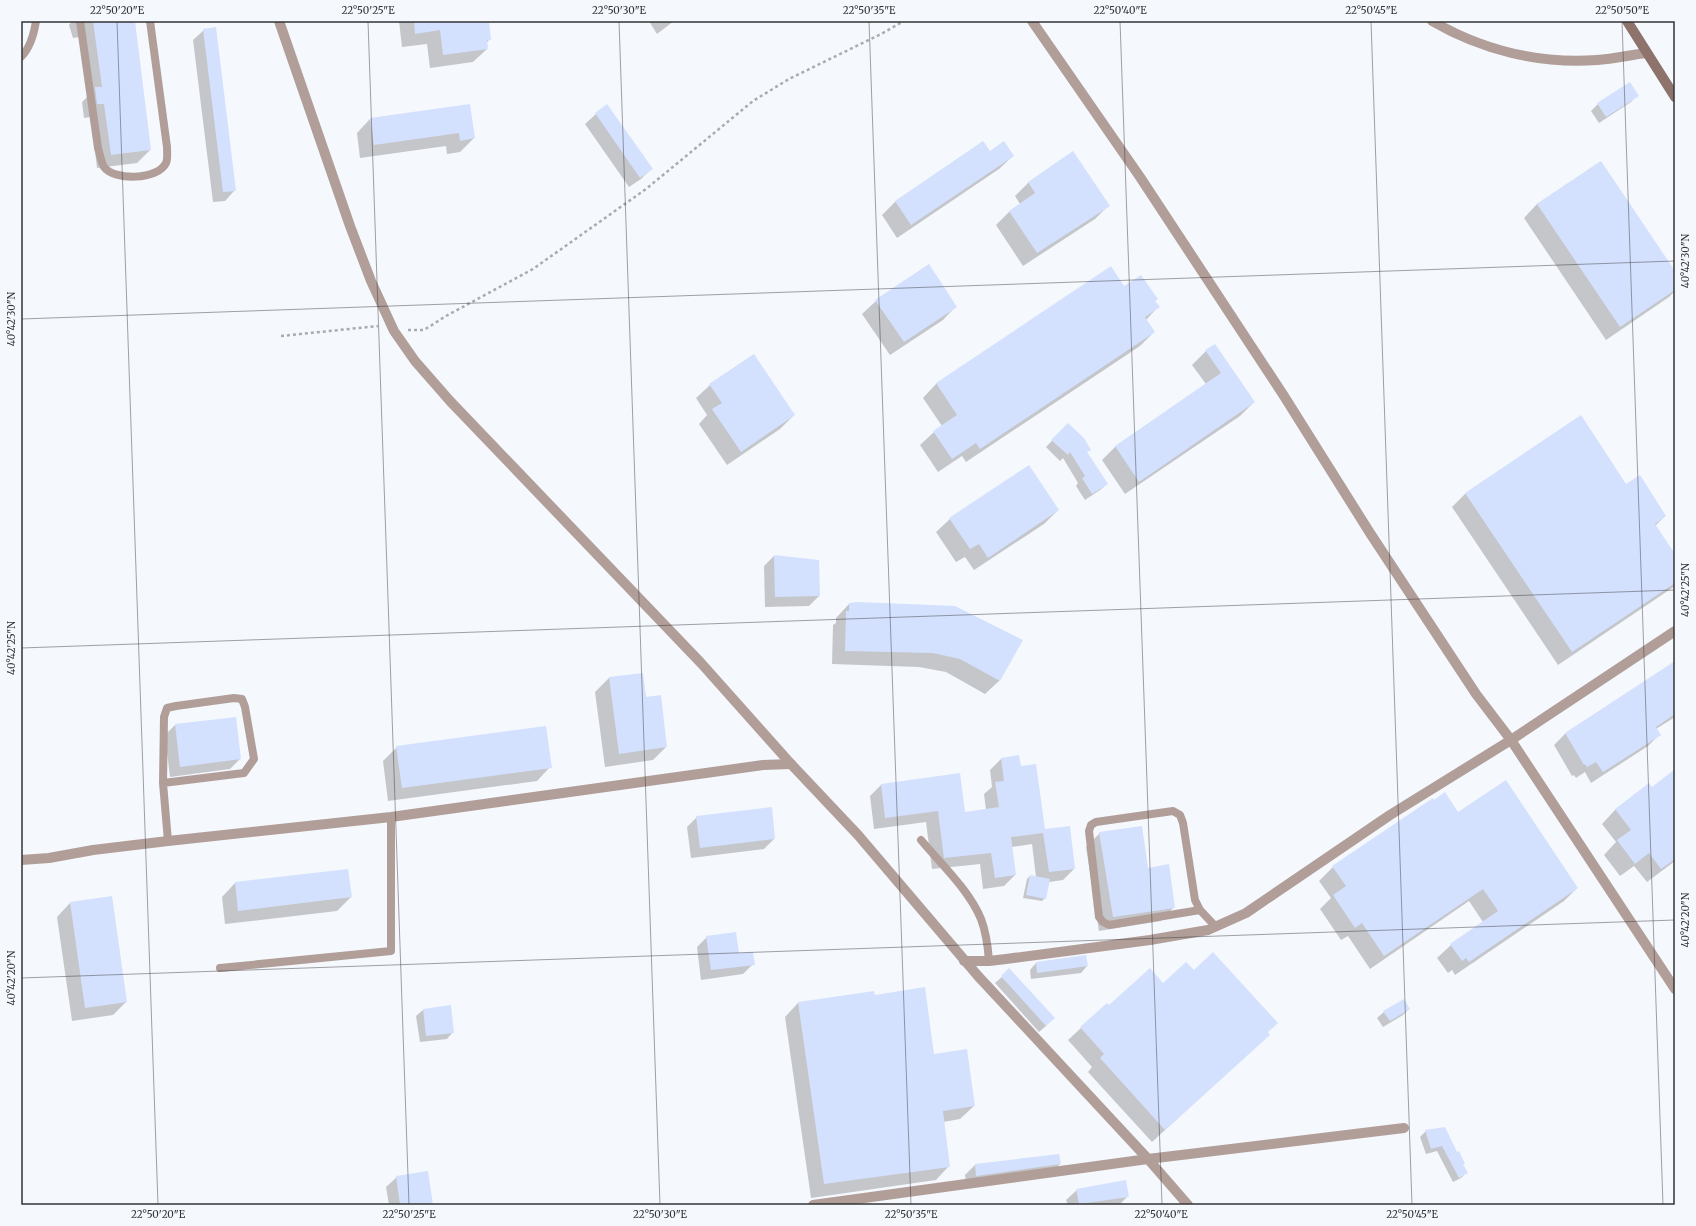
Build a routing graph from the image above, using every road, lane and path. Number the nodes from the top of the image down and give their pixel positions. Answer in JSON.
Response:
{"nodes":[{"id":1,"x":36,"y":21,"type":"edge"},
{"id":2,"x":80,"y":21,"type":"edge"},
{"id":3,"x":150,"y":21,"type":"edge"},
{"id":4,"x":279,"y":21,"type":"edge"},
{"id":5,"x":904,"y":21,"type":"edge"},
{"id":6,"x":1032,"y":21,"type":"edge"},
{"id":7,"x":1432,"y":21,"type":"edge"},
{"id":8,"x":1627,"y":21,"type":"edge"},
{"id":9,"x":1646,"y":53,"type":"junction"},
{"id":10,"x":21,"y":58,"type":"edge"},
{"id":11,"x":1675,"y":97,"type":"edge"},
{"id":12,"x":394,"y":331,"type":"junction"},
{"id":13,"x":281,"y":336,"type":"dead end"},
{"id":14,"x":1675,"y":631,"type":"edge"},
{"id":15,"x":1511,"y":740,"type":"junction"},
{"id":16,"x":791,"y":764,"type":"junction"},
{"id":17,"x":163,"y":783,"type":"junction"},
{"id":18,"x":391,"y":817,"type":"junction"},
{"id":19,"x":921,"y":840,"type":"dead end"},
{"id":20,"x":168,"y":841,"type":"junction"},
{"id":21,"x":21,"y":860,"type":"edge"},
{"id":22,"x":1200,"y":910,"type":"junction"},
{"id":23,"x":1216,"y":927,"type":"junction"},
{"id":24,"x":964,"y":961,"type":"junction"},
{"id":25,"x":990,"y":961,"type":"junction"},
{"id":26,"x":220,"y":968,"type":"dead end"},
{"id":27,"x":1675,"y":989,"type":"edge"},
{"id":28,"x":1404,"y":1128,"type":"dead end"},
{"id":29,"x":1148,"y":1159,"type":"junction"},
{"id":30,"x":813,"y":1205,"type":"edge"},
{"id":31,"x":1188,"y":1205,"type":"edge"}],
"edges":[{"from":1,"to":10,"type":"lane"},
{"from":2,"to":3,"type":"lane"},
{"from":4,"to":12,"type":"street"},
{"from":5,"to":12,"type":"path"},
{"from":6,"to":15,"type":"street"},
{"from":7,"to":9,"type":"street"},
{"from":8,"to":9,"type":"main road"},
{"from":9,"to":11,"type":"main road"},
{"from":12,"to":13,"type":"path"},
{"from":12,"to":16,"type":"street"},
{"from":14,"to":15,"type":"street"},
{"from":15,"to":23,"type":"street"},
{"from":15,"to":27,"type":"street"},
{"from":16,"to":18,"type":"street"},
{"from":16,"to":24,"type":"street"},
{"from":17,"to":17,"type":"lane"},
{"from":17,"to":20,"type":"lane"},
{"from":18,"to":20,"type":"street"},
{"from":18,"to":26,"type":"lane"},
{"from":19,"to":25,"type":"lane"},
{"from":20,"to":21,"type":"street"},
{"from":22,"to":22,"type":"lane"},
{"from":22,"to":23,"type":"lane"},
{"from":23,"to":25,"type":"street"},
{"from":24,"to":25,"type":"street"},
{"from":24,"to":29,"type":"street"},
{"from":28,"to":29,"type":"street"},
{"from":29,"to":30,"type":"street"},
{"from":29,"to":31,"type":"street"}]}
